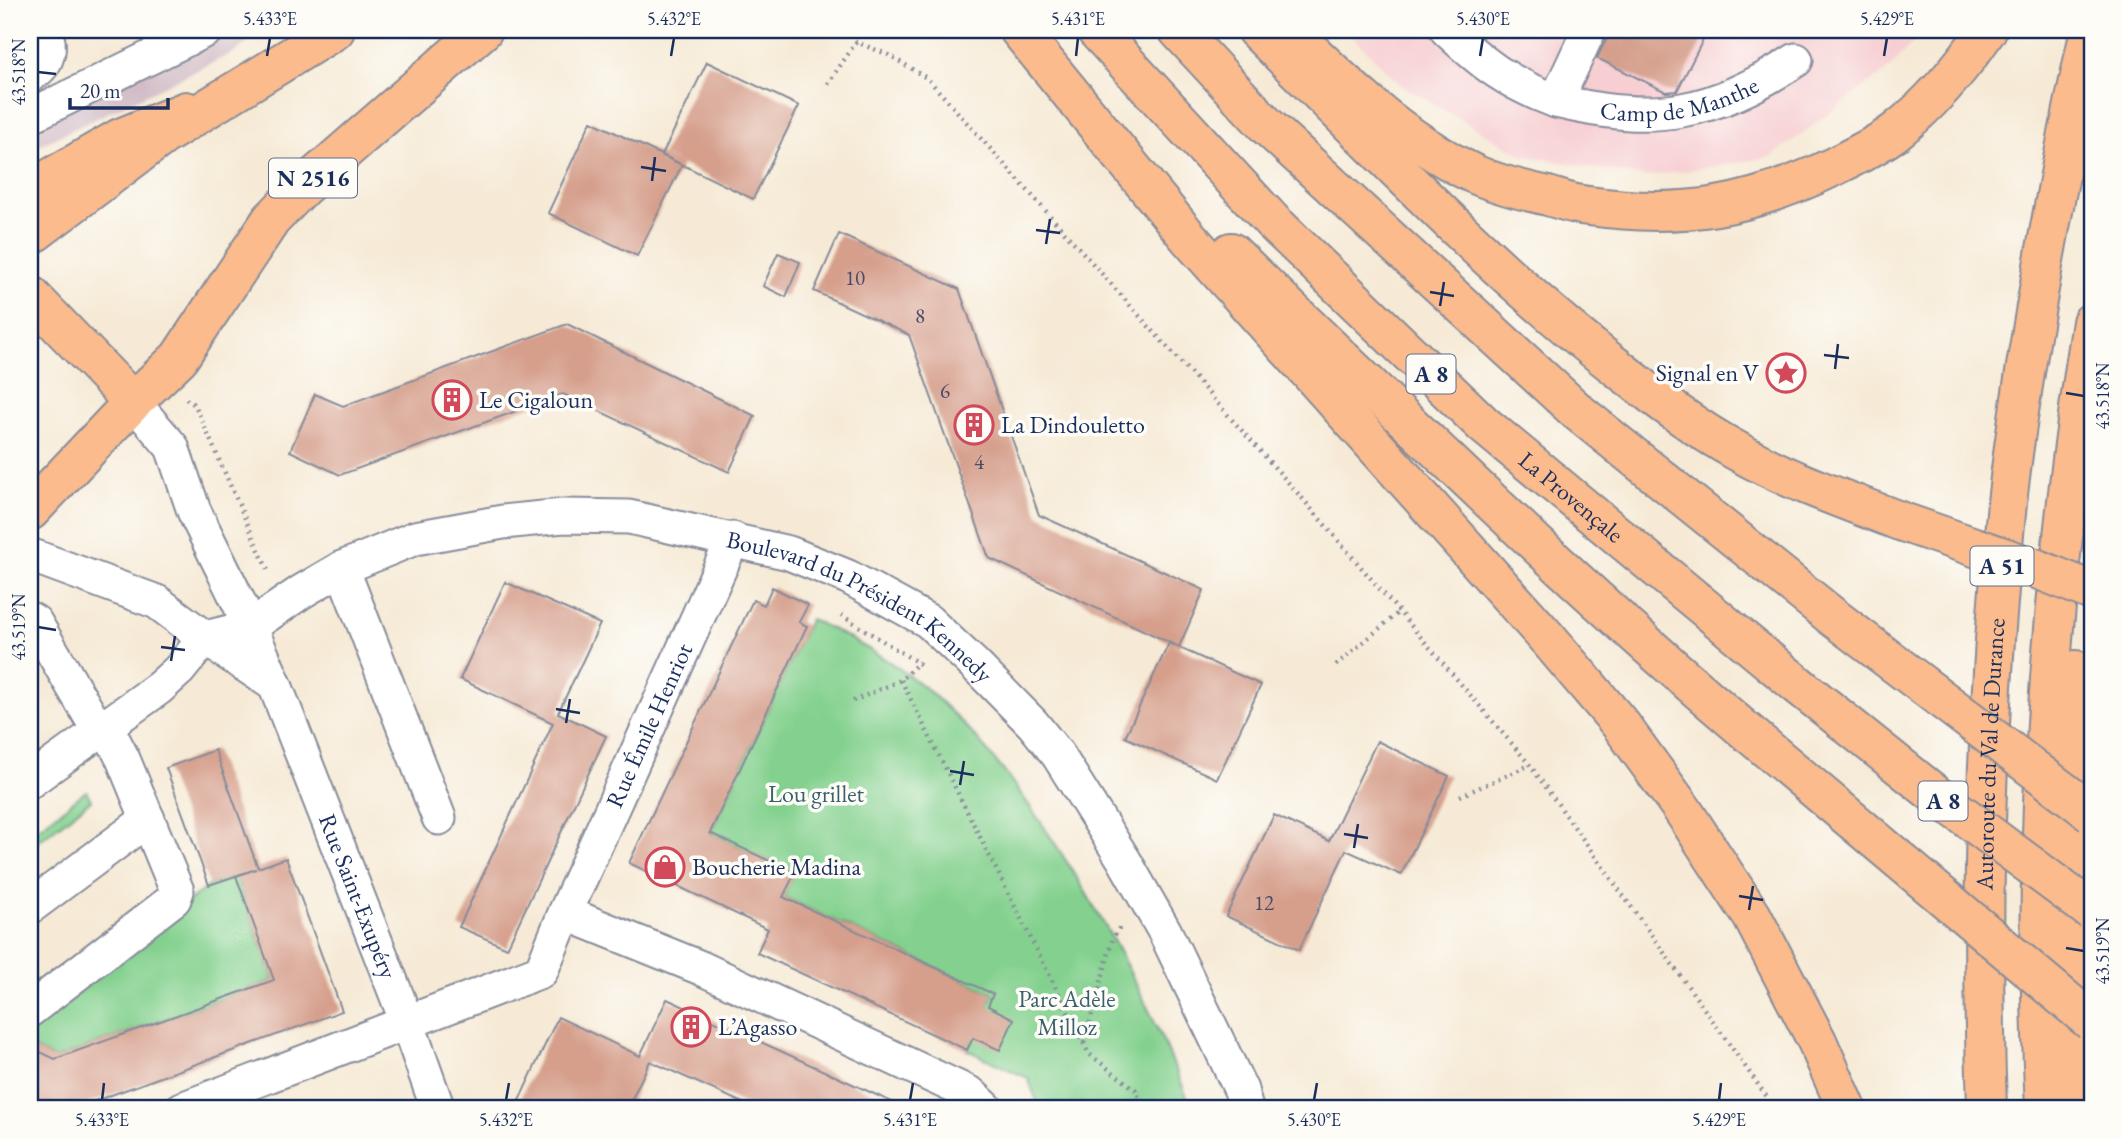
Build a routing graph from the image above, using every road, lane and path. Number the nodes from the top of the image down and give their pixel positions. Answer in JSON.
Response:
{"nodes":[{"id":1,"x":44,"y":30,"type":"edge"},
{"id":2,"x":206,"y":30,"type":"edge"},
{"id":3,"x":335,"y":30,"type":"edge"},
{"id":4,"x":483,"y":30,"type":"edge"},
{"id":5,"x":1019,"y":30,"type":"edge"},
{"id":6,"x":1030,"y":30,"type":"edge"},
{"id":7,"x":1096,"y":30,"type":"edge"},
{"id":8,"x":1178,"y":30,"type":"edge"},
{"id":9,"x":1256,"y":30,"type":"edge"},
{"id":10,"x":1289,"y":30,"type":"edge"},
{"id":11,"x":1447,"y":30,"type":"edge"},
{"id":12,"x":1589,"y":30,"type":"edge"},
{"id":13,"x":1987,"y":30,"type":"edge"},
{"id":14,"x":2091,"y":30,"type":"edge"},
{"id":15,"x":1797,"y":60,"type":"dead end"},
{"id":16,"x":30,"y":75,"type":"edge"},
{"id":17,"x":828,"y":85,"type":"dead end"},
{"id":18,"x":234,"y":94,"type":"junction"},
{"id":19,"x":1556,"y":101,"type":"junction"},
{"id":20,"x":30,"y":116,"type":"edge"},
{"id":21,"x":30,"y":190,"type":"edge"},
{"id":22,"x":30,"y":236,"type":"edge"},
{"id":23,"x":30,"y":295,"type":"edge"},
{"id":24,"x":2089,"y":340,"type":"edge"},
{"id":25,"x":184,"y":398,"type":"dead end"},
{"id":26,"x":134,"y":402,"type":"junction"},
{"id":27,"x":30,"y":511,"type":"edge"},
{"id":28,"x":733,"y":539,"type":"junction"},
{"id":29,"x":30,"y":555,"type":"edge"},
{"id":30,"x":342,"y":568,"type":"junction"},
{"id":31,"x":2092,"y":591,"type":"edge"},
{"id":32,"x":283,"y":604,"type":"junction"},
{"id":33,"x":832,"y":609,"type":"dead end"},
{"id":34,"x":1399,"y":612,"type":"junction"},
{"id":35,"x":30,"y":619,"type":"edge"},
{"id":36,"x":250,"y":627,"type":"junction"},
{"id":37,"x":945,"y":637,"type":"junction"},
{"id":38,"x":205,"y":638,"type":"junction"},
{"id":39,"x":919,"y":662,"type":"junction"},
{"id":40,"x":1336,"y":665,"type":"dead end"},
{"id":41,"x":929,"y":671,"type":"dead end"},
{"id":42,"x":901,"y":680,"type":"junction"},
{"id":43,"x":275,"y":685,"type":"junction"},
{"id":44,"x":853,"y":701,"type":"dead end"},
{"id":45,"x":103,"y":728,"type":"junction"},
{"id":46,"x":1530,"y":765,"type":"junction"},
{"id":47,"x":30,"y":781,"type":"edge"},
{"id":48,"x":1460,"y":796,"type":"dead end"},
{"id":49,"x":2092,"y":813,"type":"edge"},
{"id":50,"x":439,"y":818,"type":"dead end"},
{"id":51,"x":148,"y":819,"type":"junction"},
{"id":52,"x":30,"y":907,"type":"edge"},
{"id":53,"x":2092,"y":911,"type":"edge"},
{"id":54,"x":565,"y":913,"type":"junction"},
{"id":55,"x":1116,"y":914,"type":"dead end"},
{"id":56,"x":1121,"y":925,"type":"junction"},
{"id":57,"x":1128,"y":937,"type":"dead end"},
{"id":58,"x":30,"y":1010,"type":"edge"},
{"id":59,"x":407,"y":1022,"type":"junction"},
{"id":60,"x":2092,"y":1022,"type":"edge"},
{"id":61,"x":1084,"y":1044,"type":"junction"},
{"id":62,"x":181,"y":1109,"type":"edge"},
{"id":63,"x":438,"y":1109,"type":"edge"},
{"id":64,"x":987,"y":1109,"type":"edge"},
{"id":65,"x":1143,"y":1109,"type":"edge"},
{"id":66,"x":1246,"y":1109,"type":"edge"},
{"id":67,"x":1772,"y":1109,"type":"edge"},
{"id":68,"x":1847,"y":1109,"type":"edge"},
{"id":69,"x":1987,"y":1109,"type":"edge"},
{"id":70,"x":2045,"y":1109,"type":"edge"},
{"id":71,"x":2072,"y":1109,"type":"edge"}],
"edges":[{"from":1,"to":16,"type":"street"},
{"from":2,"to":20,"type":"street"},
{"from":3,"to":18,"type":"main road"},
{"from":4,"to":26,"type":"main road","number":"N 2516"},
{"from":5,"to":68,"type":"main road"},
{"from":6,"to":60,"type":"main road","bridge":true},
{"from":7,"to":53,"type":"main road","name":"La Provençale","number":"A 8","bridge":true},
{"from":8,"to":49,"type":"main road","bridge":true},
{"from":9,"to":31,"type":"main road","bridge":true},
{"from":10,"to":13,"type":"main road"},
{"from":11,"to":19,"type":"street","name":"Camp de Manthe"},
{"from":12,"to":19,"type":"street","name":"Camp de Manthe"},
{"from":14,"to":69,"type":"main road","name":"Autoroute du Val de Durance","number":"A 51"},
{"from":15,"to":19,"type":"street","name":"Camp de Manthe"},
{"from":17,"to":34,"type":"path"},
{"from":18,"to":21,"type":"main road"},
{"from":18,"to":22,"type":"main road"},
{"from":23,"to":26,"type":"main road"},
{"from":24,"to":70,"type":"main road","number":"A 51"},
{"from":24,"to":71,"type":"main road"},
{"from":25,"to":32,"type":"path"},
{"from":26,"to":27,"type":"main road"},
{"from":26,"to":36,"type":"street","name":"Rue Saint-Exupéry"},
{"from":28,"to":30,"type":"street","name":"Boulevard du Président Kennedy"},
{"from":28,"to":37,"type":"street","name":"Boulevard du Président Kennedy"},
{"from":28,"to":54,"type":"street","name":"Rue Émile Henriot"},
{"from":29,"to":38,"type":"street"},
{"from":30,"to":32,"type":"street","name":"Boulevard du Président Kennedy"},
{"from":30,"to":50,"type":"street"},
{"from":32,"to":36,"type":"street","name":"Boulevard du Président Kennedy"},
{"from":33,"to":39,"type":"path"},
{"from":34,"to":40,"type":"path"},
{"from":34,"to":46,"type":"path"},
{"from":35,"to":45,"type":"street"},
{"from":36,"to":38,"type":"street"},
{"from":36,"to":43,"type":"street","name":"Rue Saint-Exupéry"},
{"from":37,"to":39,"type":"path"},
{"from":37,"to":66,"type":"street","name":"Boulevard du Président Kennedy"},
{"from":38,"to":43,"type":"street"},
{"from":38,"to":45,"type":"street"},
{"from":39,"to":41,"type":"path"},
{"from":39,"to":42,"type":"path"},
{"from":42,"to":44,"type":"path"},
{"from":42,"to":61,"type":"path"},
{"from":43,"to":59,"type":"street","name":"Rue Saint-Exupéry"},
{"from":45,"to":47,"type":"street"},
{"from":45,"to":51,"type":"street"},
{"from":46,"to":48,"type":"path"},
{"from":46,"to":67,"type":"path"},
{"from":51,"to":52,"type":"street"},
{"from":51,"to":58,"type":"street"},
{"from":54,"to":59,"type":"street","name":"Rue Émile Henriot"},
{"from":54,"to":64,"type":"street"},
{"from":55,"to":56,"type":"path"},
{"from":56,"to":57,"type":"path"},
{"from":56,"to":61,"type":"path"},
{"from":59,"to":62,"type":"street","name":"Rue Émile Henriot"},
{"from":59,"to":63,"type":"street","name":"Rue Saint-Exupéry"},
{"from":61,"to":65,"type":"path"}]}
